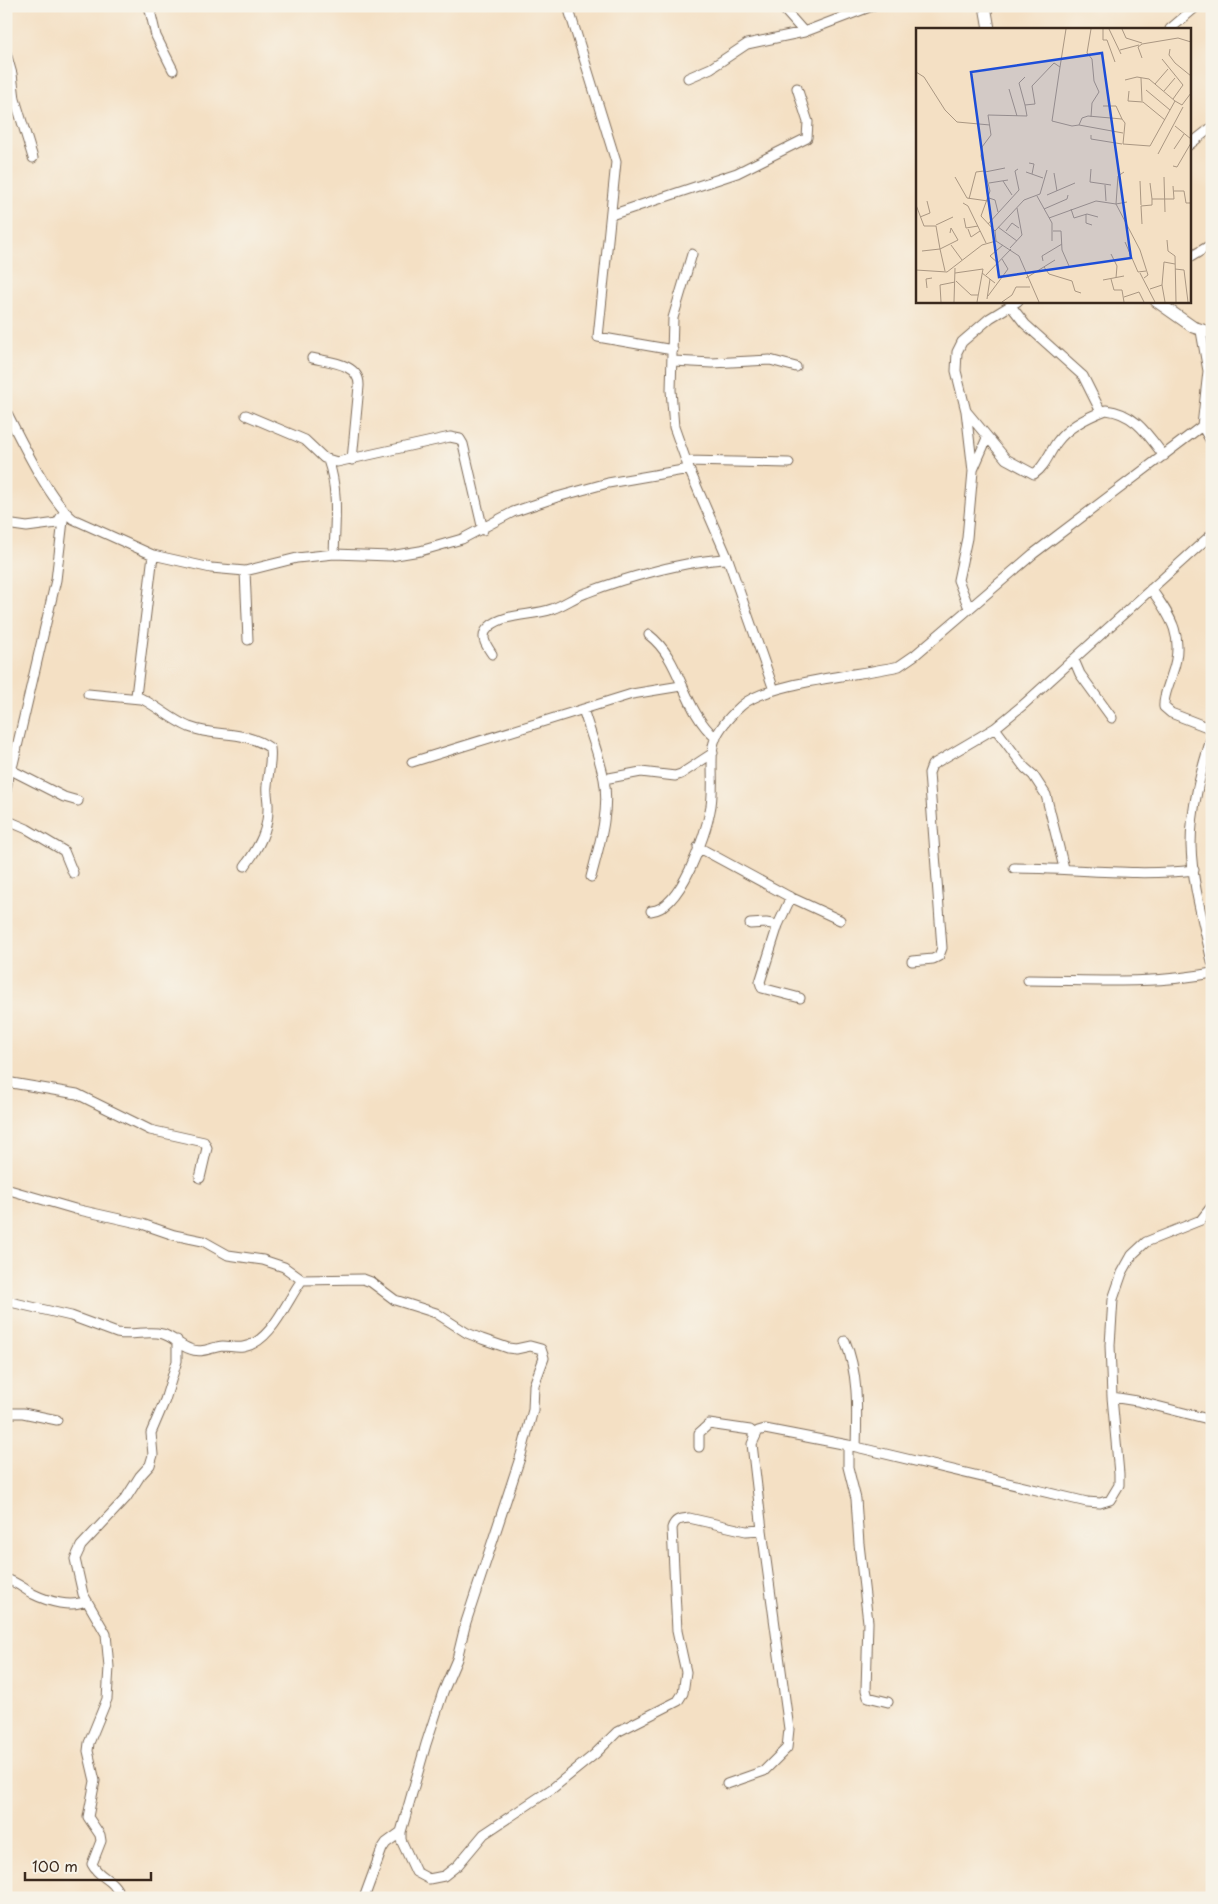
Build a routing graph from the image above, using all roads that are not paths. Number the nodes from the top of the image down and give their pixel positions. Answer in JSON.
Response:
{"nodes":[{"id":1,"x":149,"y":6,"type":"edge"},
{"id":2,"x":781,"y":6,"type":"edge"},
{"id":3,"x":872,"y":6,"type":"edge"},
{"id":4,"x":985,"y":6,"type":"edge"},
{"id":5,"x":1197,"y":6,"type":"edge"},
{"id":6,"x":570,"y":13,"type":"dead end"},
{"id":7,"x":989,"y":28,"type":"edge"},
{"id":8,"x":1171,"y":28,"type":"edge"},
{"id":9,"x":804,"y":32,"type":"junction"},
{"id":10,"x":6,"y":53,"type":"edge"},
{"id":11,"x":173,"y":70,"type":"dead end"},
{"id":12,"x":688,"y":78,"type":"dead end"},
{"id":13,"x":797,"y":88,"type":"dead end"},
{"id":14,"x":1211,"y":129,"type":"edge"},
{"id":15,"x":1190,"y":144,"type":"edge"},
{"id":16,"x":33,"y":158,"type":"dead end"},
{"id":17,"x":611,"y":215,"type":"junction"},
{"id":18,"x":1212,"y":244,"type":"edge"},
{"id":19,"x":692,"y":254,"type":"dead end"},
{"id":20,"x":1190,"y":257,"type":"edge"},
{"id":21,"x":1158,"y":302,"type":"edge"},
{"id":22,"x":1014,"y":304,"type":"edge"},
{"id":23,"x":1207,"y":332,"type":"edge"},
{"id":24,"x":673,"y":350,"type":"junction"},
{"id":25,"x":312,"y":358,"type":"dead end"},
{"id":26,"x":673,"y":361,"type":"junction"},
{"id":27,"x":796,"y":368,"type":"dead end"},
{"id":28,"x":966,"y":410,"type":"junction"},
{"id":29,"x":6,"y":411,"type":"edge"},
{"id":30,"x":1101,"y":412,"type":"junction"},
{"id":31,"x":246,"y":415,"type":"dead end"},
{"id":32,"x":1202,"y":426,"type":"junction"},
{"id":33,"x":988,"y":438,"type":"junction"},
{"id":34,"x":1212,"y":443,"type":"edge"},
{"id":35,"x":1164,"y":456,"type":"junction"},
{"id":36,"x":352,"y":460,"type":"junction"},
{"id":37,"x":332,"y":461,"type":"junction"},
{"id":38,"x":789,"y":463,"type":"dead end"},
{"id":39,"x":688,"y":465,"type":"junction"},
{"id":40,"x":973,"y":471,"type":"junction"},
{"id":41,"x":64,"y":512,"type":"junction"},
{"id":42,"x":6,"y":524,"type":"edge"},
{"id":43,"x":483,"y":530,"type":"junction"},
{"id":44,"x":1212,"y":534,"type":"edge"},
{"id":45,"x":334,"y":554,"type":"junction"},
{"id":46,"x":153,"y":555,"type":"junction"},
{"id":47,"x":728,"y":559,"type":"junction"},
{"id":48,"x":244,"y":571,"type":"junction"},
{"id":49,"x":1151,"y":589,"type":"junction"},
{"id":50,"x":968,"y":608,"type":"junction"},
{"id":51,"x":648,"y":635,"type":"dead end"},
{"id":52,"x":248,"y":640,"type":"dead end"},
{"id":53,"x":492,"y":654,"type":"dead end"},
{"id":54,"x":1074,"y":660,"type":"junction"},
{"id":55,"x":681,"y":686,"type":"junction"},
{"id":56,"x":774,"y":690,"type":"junction"},
{"id":57,"x":88,"y":694,"type":"dead end"},
{"id":58,"x":145,"y":700,"type":"junction"},
{"id":59,"x":583,"y":709,"type":"junction"},
{"id":60,"x":1112,"y":718,"type":"dead end"},
{"id":61,"x":995,"y":728,"type":"junction"},
{"id":62,"x":1212,"y":729,"type":"edge"},
{"id":63,"x":1212,"y":736,"type":"edge"},
{"id":64,"x":716,"y":738,"type":"junction"},
{"id":65,"x":713,"y":752,"type":"junction"},
{"id":66,"x":412,"y":762,"type":"dead end"},
{"id":67,"x":8,"y":774,"type":"edge"},
{"id":68,"x":604,"y":779,"type":"junction"},
{"id":69,"x":6,"y":791,"type":"edge"},
{"id":70,"x":78,"y":800,"type":"dead end"},
{"id":71,"x":6,"y":820,"type":"edge"},
{"id":72,"x":698,"y":847,"type":"junction"},
{"id":73,"x":245,"y":866,"type":"dead end"},
{"id":74,"x":1014,"y":868,"type":"dead end"},
{"id":75,"x":1064,"y":868,"type":"junction"},
{"id":76,"x":1194,"y":870,"type":"junction"},
{"id":77,"x":73,"y":873,"type":"dead end"},
{"id":78,"x":591,"y":877,"type":"dead end"},
{"id":79,"x":791,"y":897,"type":"junction"},
{"id":80,"x":651,"y":911,"type":"dead end"},
{"id":81,"x":840,"y":920,"type":"dead end"},
{"id":82,"x":750,"y":924,"type":"dead end"},
{"id":83,"x":778,"y":925,"type":"junction"},
{"id":84,"x":912,"y":961,"type":"dead end"},
{"id":85,"x":1212,"y":962,"type":"edge"},
{"id":86,"x":1212,"y":973,"type":"edge"},
{"id":87,"x":1028,"y":980,"type":"dead end"},
{"id":88,"x":800,"y":998,"type":"dead end"},
{"id":89,"x":6,"y":1082,"type":"edge"},
{"id":90,"x":200,"y":1178,"type":"dead end"},
{"id":91,"x":6,"y":1189,"type":"edge"},
{"id":92,"x":1212,"y":1206,"type":"edge"},
{"id":93,"x":302,"y":1280,"type":"junction"},
{"id":94,"x":6,"y":1302,"type":"edge"},
{"id":95,"x":177,"y":1340,"type":"junction"},
{"id":96,"x":845,"y":1341,"type":"dead end"},
{"id":97,"x":1112,"y":1397,"type":"junction"},
{"id":98,"x":6,"y":1413,"type":"edge"},
{"id":99,"x":57,"y":1420,"type":"dead end"},
{"id":100,"x":1212,"y":1420,"type":"edge"},
{"id":101,"x":755,"y":1434,"type":"junction"},
{"id":102,"x":852,"y":1446,"type":"junction"},
{"id":103,"x":699,"y":1447,"type":"dead end"},
{"id":104,"x":762,"y":1530,"type":"junction"},
{"id":105,"x":6,"y":1578,"type":"edge"},
{"id":106,"x":86,"y":1600,"type":"junction"},
{"id":107,"x":888,"y":1702,"type":"dead end"},
{"id":108,"x":727,"y":1784,"type":"dead end"},
{"id":109,"x":400,"y":1832,"type":"junction"},
{"id":110,"x":121,"y":1898,"type":"edge"},
{"id":111,"x":364,"y":1898,"type":"edge"}],
"edges":[{"from":1,"to":11,"type":"street"},
{"from":2,"to":9,"type":"street"},
{"from":3,"to":9,"type":"street"},
{"from":4,"to":7,"type":"main road"},
{"from":5,"to":8,"type":"street"},
{"from":6,"to":17,"type":"street"},
{"from":9,"to":12,"type":"street"},
{"from":10,"to":16,"type":"street"},
{"from":13,"to":17,"type":"street"},
{"from":14,"to":15,"type":"street"},
{"from":17,"to":24,"type":"street"},
{"from":18,"to":20,"type":"street"},
{"from":19,"to":24,"type":"street"},
{"from":21,"to":23,"type":"main road"},
{"from":22,"to":28,"type":"street"},
{"from":22,"to":30,"type":"street"},
{"from":23,"to":32,"type":"street"},
{"from":24,"to":26,"type":"street"},
{"from":25,"to":36,"type":"street"},
{"from":26,"to":27,"type":"street"},
{"from":26,"to":39,"type":"street"},
{"from":28,"to":33,"type":"street"},
{"from":28,"to":40,"type":"street"},
{"from":29,"to":41,"type":"street"},
{"from":30,"to":33,"type":"street"},
{"from":30,"to":35,"type":"street"},
{"from":31,"to":37,"type":"street"},
{"from":32,"to":34,"type":"street"},
{"from":32,"to":35,"type":"street"},
{"from":33,"to":40,"type":"street"},
{"from":35,"to":50,"type":"street"},
{"from":36,"to":37,"type":"street"},
{"from":36,"to":43,"type":"street"},
{"from":37,"to":45,"type":"street"},
{"from":38,"to":39,"type":"street"},
{"from":39,"to":43,"type":"street"},
{"from":39,"to":47,"type":"street"},
{"from":40,"to":50,"type":"street"},
{"from":41,"to":42,"type":"street"},
{"from":41,"to":46,"type":"street"},
{"from":41,"to":67,"type":"street"},
{"from":43,"to":45,"type":"street"},
{"from":44,"to":49,"type":"street"},
{"from":45,"to":48,"type":"street"},
{"from":46,"to":48,"type":"street"},
{"from":46,"to":58,"type":"street"},
{"from":47,"to":53,"type":"street"},
{"from":47,"to":56,"type":"street"},
{"from":48,"to":52,"type":"street"},
{"from":49,"to":54,"type":"street"},
{"from":49,"to":62,"type":"street"},
{"from":50,"to":56,"type":"street"},
{"from":51,"to":55,"type":"street"},
{"from":54,"to":60,"type":"street"},
{"from":54,"to":61,"type":"street"},
{"from":55,"to":59,"type":"street"},
{"from":55,"to":64,"type":"street"},
{"from":56,"to":64,"type":"street"},
{"from":57,"to":58,"type":"street"},
{"from":58,"to":73,"type":"street"},
{"from":59,"to":66,"type":"street"},
{"from":59,"to":68,"type":"street"},
{"from":61,"to":75,"type":"street"},
{"from":61,"to":84,"type":"street"},
{"from":63,"to":76,"type":"street"},
{"from":64,"to":65,"type":"street"},
{"from":65,"to":68,"type":"street"},
{"from":65,"to":72,"type":"street"},
{"from":67,"to":69,"type":"street"},
{"from":67,"to":70,"type":"street"},
{"from":68,"to":78,"type":"street"},
{"from":71,"to":77,"type":"street"},
{"from":72,"to":79,"type":"street"},
{"from":72,"to":80,"type":"street"},
{"from":74,"to":75,"type":"street"},
{"from":75,"to":76,"type":"street"},
{"from":76,"to":85,"type":"street"},
{"from":79,"to":81,"type":"street"},
{"from":79,"to":83,"type":"street"},
{"from":82,"to":83,"type":"street"},
{"from":83,"to":88,"type":"street"},
{"from":86,"to":87,"type":"street"},
{"from":89,"to":90,"type":"street"},
{"from":91,"to":93,"type":"street"},
{"from":92,"to":97,"type":"street"},
{"from":93,"to":95,"type":"street"},
{"from":93,"to":109,"type":"street"},
{"from":94,"to":95,"type":"street"},
{"from":95,"to":106,"type":"street"},
{"from":96,"to":102,"type":"street"},
{"from":97,"to":100,"type":"street"},
{"from":97,"to":102,"type":"street"},
{"from":98,"to":99,"type":"street"},
{"from":101,"to":102,"type":"street"},
{"from":101,"to":103,"type":"street"},
{"from":101,"to":104,"type":"street"},
{"from":102,"to":107,"type":"street"},
{"from":104,"to":108,"type":"street"},
{"from":104,"to":109,"type":"street"},
{"from":105,"to":106,"type":"street"},
{"from":106,"to":110,"type":"street"},
{"from":109,"to":111,"type":"street"}]}
